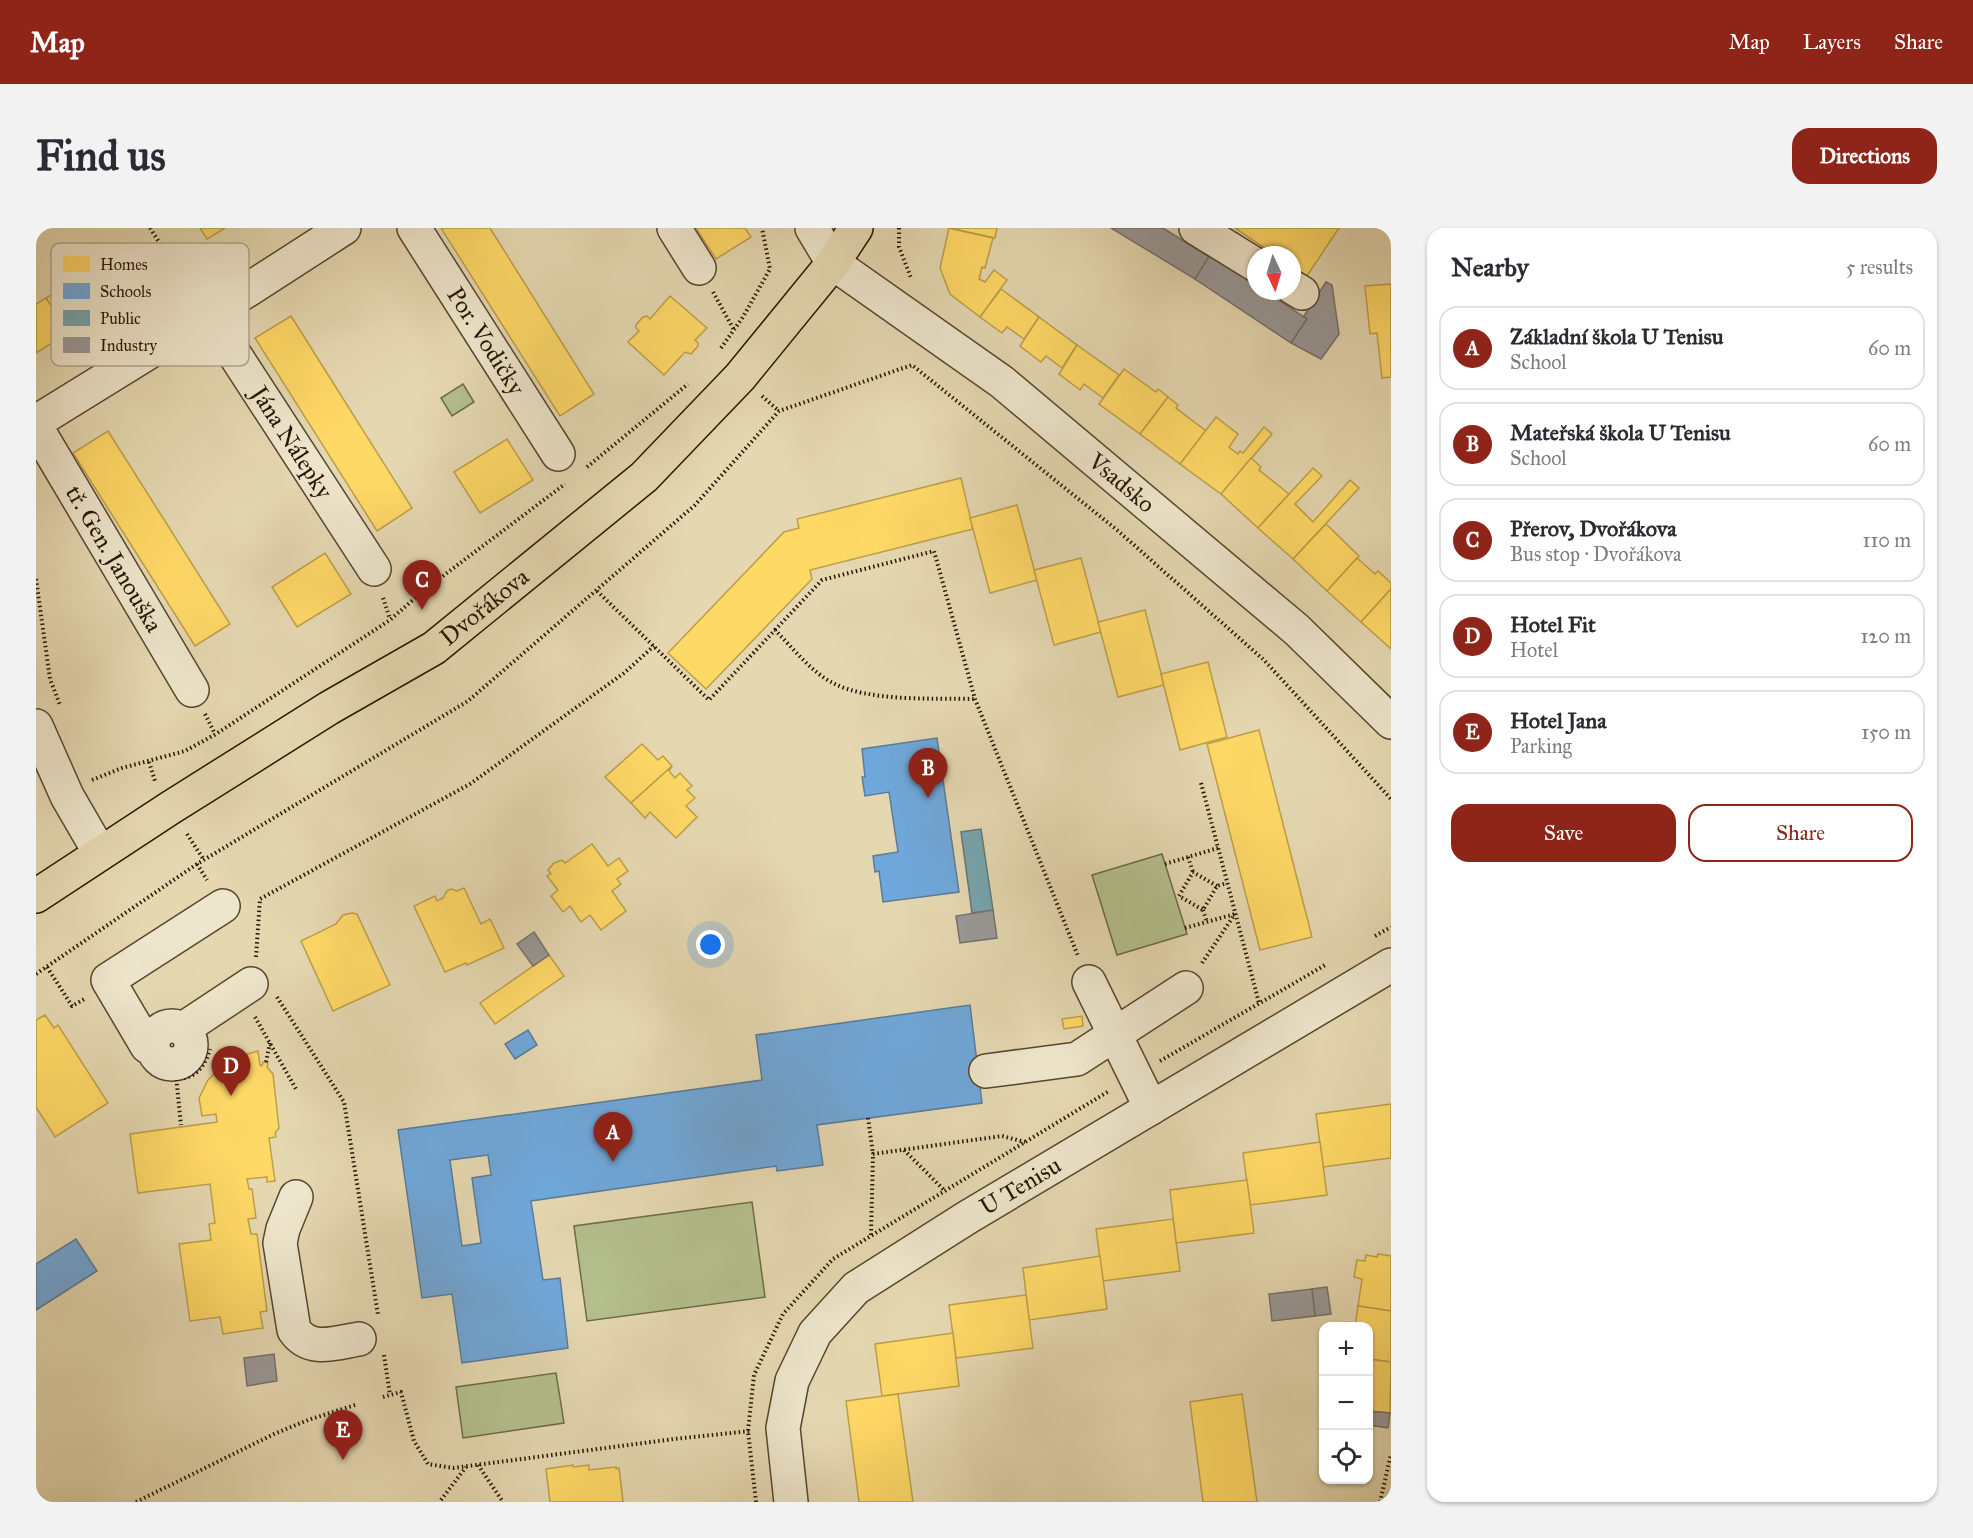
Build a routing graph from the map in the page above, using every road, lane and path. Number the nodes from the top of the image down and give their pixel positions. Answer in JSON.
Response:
{"nodes":[{"id":1,"x":150,"y":228,"type":"edge"},
{"id":2,"x":344,"y":228,"type":"edge"},
{"id":3,"x":414,"y":228,"type":"edge"},
{"id":4,"x":674,"y":228,"type":"edge"},
{"id":5,"x":762,"y":228,"type":"edge"},
{"id":6,"x":812,"y":228,"type":"edge"},
{"id":7,"x":856,"y":228,"type":"edge"},
{"id":8,"x":1196,"y":228,"type":"edge"},
{"id":9,"x":160,"y":243,"type":"edge"},
{"id":10,"x":1247,"y":259,"type":"edge"},
{"id":11,"x":834,"y":263,"type":"junction"},
{"id":12,"x":699,"y":268,"type":"joint"},
{"id":13,"x":249,"y":289,"type":"edge"},
{"id":14,"x":734,"y":330,"type":"junction"},
{"id":15,"x":716,"y":356,"type":"dead end"},
{"id":16,"x":127,"y":366,"type":"edge"},
{"id":17,"x":242,"y":366,"type":"edge"},
{"id":18,"x":688,"y":383,"type":"dead end"},
{"id":19,"x":36,"y":422,"type":"edge"},
{"id":20,"x":36,"y":427,"type":"edge"},
{"id":21,"x":569,"y":469,"type":"junction"},
{"id":22,"x":374,"y":569,"type":"dead end"},
{"id":23,"x":36,"y":579,"type":"edge"},
{"id":24,"x":597,"y":591,"type":"junction"},
{"id":25,"x":775,"y":630,"type":"junction"},
{"id":26,"x":654,"y":646,"type":"junction"},
{"id":27,"x":192,"y":690,"type":"dead end"},
{"id":28,"x":975,"y":699,"type":"junction"},
{"id":29,"x":49,"y":718,"type":"edge"},
{"id":30,"x":1391,"y":722,"type":"edge"},
{"id":31,"x":149,"y":762,"type":"junction"},
{"id":32,"x":87,"y":770,"type":"dead end"},
{"id":33,"x":94,"y":779,"type":"junction"},
{"id":34,"x":88,"y":782,"type":"dead end"},
{"id":35,"x":156,"y":782,"type":"dead end"},
{"id":36,"x":1201,"y":783,"type":"dead end"},
{"id":37,"x":1391,"y":800,"type":"edge"},
{"id":38,"x":187,"y":834,"type":"dead end"},
{"id":39,"x":1218,"y":848,"type":"junction"},
{"id":40,"x":100,"y":853,"type":"junction"},
{"id":41,"x":1188,"y":857,"type":"junction"},
{"id":42,"x":204,"y":860,"type":"junction"},
{"id":43,"x":1165,"y":864,"type":"dead end"},
{"id":44,"x":1193,"y":872,"type":"junction"},
{"id":45,"x":1227,"y":883,"type":"junction"},
{"id":46,"x":1217,"y":886,"type":"junction"},
{"id":47,"x":36,"y":896,"type":"edge"},
{"id":48,"x":224,"y":906,"type":"dead end"},
{"id":49,"x":1203,"y":910,"type":"junction"},
{"id":50,"x":1235,"y":914,"type":"junction"},
{"id":51,"x":1207,"y":922,"type":"junction"},
{"id":52,"x":1391,"y":927,"type":"edge"},
{"id":53,"x":1185,"y":928,"type":"dead end"},
{"id":54,"x":1371,"y":939,"type":"dead end"},
{"id":55,"x":1330,"y":963,"type":"dead end"},
{"id":56,"x":1391,"y":965,"type":"edge"},
{"id":57,"x":36,"y":974,"type":"edge"},
{"id":58,"x":1191,"y":980,"type":"joint"},
{"id":59,"x":1089,"y":982,"type":"joint"},
{"id":60,"x":258,"y":988,"type":"junction"},
{"id":61,"x":1260,"y":1003,"type":"junction"},
{"id":62,"x":1115,"y":1035,"type":"junction"},
{"id":63,"x":197,"y":1037,"type":"junction"},
{"id":64,"x":270,"y":1043,"type":"junction"},
{"id":65,"x":266,"y":1062,"type":"dead end"},
{"id":66,"x":168,"y":1063,"type":"junction"},
{"id":67,"x":986,"y":1071,"type":"dead end"},
{"id":68,"x":1135,"y":1075,"type":"junction"},
{"id":69,"x":296,"y":1089,"type":"dead end"},
{"id":70,"x":1151,"y":1108,"type":"junction"},
{"id":71,"x":868,"y":1118,"type":"dead end"},
{"id":72,"x":181,"y":1125,"type":"dead end"},
{"id":73,"x":1025,"y":1142,"type":"dead end"},
{"id":74,"x":904,"y":1150,"type":"junction"},
{"id":75,"x":873,"y":1154,"type":"junction"},
{"id":76,"x":945,"y":1191,"type":"dead end"},
{"id":77,"x":296,"y":1197,"type":"dead end"},
{"id":78,"x":871,"y":1236,"type":"dead end"},
{"id":79,"x":374,"y":1337,"type":"junction"},
{"id":80,"x":390,"y":1395,"type":"junction"},
{"id":81,"x":383,"y":1397,"type":"dead end"},
{"id":82,"x":355,"y":1405,"type":"dead end"},
{"id":83,"x":783,"y":1428,"type":"junction"},
{"id":84,"x":1391,"y":1455,"type":"edge"},
{"id":85,"x":478,"y":1465,"type":"junction"},
{"id":86,"x":467,"y":1466,"type":"junction"},
{"id":87,"x":441,"y":1500,"type":"dead end"},
{"id":88,"x":136,"y":1502,"type":"edge"},
{"id":89,"x":503,"y":1502,"type":"edge"},
{"id":90,"x":791,"y":1502,"type":"edge"},
{"id":91,"x":1380,"y":1502,"type":"edge"}],
"edges":[{"from":1,"to":9,"type":"path"},
{"from":2,"to":13,"type":"street"},
{"from":3,"to":21,"type":"street","name":"Por. Vodičky"},
{"from":4,"to":12,"type":"street"},
{"from":5,"to":14,"type":"path"},
{"from":6,"to":11,"type":"street"},
{"from":7,"to":11,"type":"main road","name":"Dvořákova"},
{"from":8,"to":10,"type":"street"},
{"from":11,"to":30,"type":"street","name":"Vsadsko"},
{"from":11,"to":40,"type":"main road","name":"Dvořákova"},
{"from":12,"to":14,"type":"path"},
{"from":14,"to":15,"type":"path"},
{"from":16,"to":19,"type":"street"},
{"from":17,"to":22,"type":"street","name":"Jána Nálepky"},
{"from":18,"to":21,"type":"path"},
{"from":20,"to":27,"type":"street","name":"tř. Gen. Janouška"},
{"from":21,"to":31,"type":"path"},
{"from":23,"to":29,"type":"path"},
{"from":24,"to":26,"type":"path"},
{"from":24,"to":37,"type":"path"},
{"from":24,"to":42,"type":"path"},
{"from":25,"to":26,"type":"path"},
{"from":25,"to":28,"type":"path"},
{"from":25,"to":28,"type":"path"},
{"from":26,"to":60,"type":"path"},
{"from":28,"to":59,"type":"path"},
{"from":29,"to":40,"type":"street"},
{"from":31,"to":33,"type":"path"},
{"from":31,"to":35,"type":"path"},
{"from":32,"to":33,"type":"path"},
{"from":33,"to":34,"type":"path"},
{"from":36,"to":39,"type":"path"},
{"from":38,"to":42,"type":"path"},
{"from":39,"to":41,"type":"path"},
{"from":39,"to":45,"type":"path"},
{"from":40,"to":47,"type":"main road","name":"Dvořákova"},
{"from":41,"to":43,"type":"path"},
{"from":41,"to":44,"type":"path"},
{"from":42,"to":57,"type":"path"},
{"from":44,"to":46,"type":"path"},
{"from":44,"to":49,"type":"path"},
{"from":45,"to":46,"type":"path"},
{"from":45,"to":50,"type":"path"},
{"from":46,"to":49,"type":"path"},
{"from":48,"to":66,"type":"street"},
{"from":49,"to":51,"type":"path"},
{"from":50,"to":51,"type":"path"},
{"from":50,"to":58,"type":"path"},
{"from":50,"to":61,"type":"path"},
{"from":51,"to":53,"type":"path"},
{"from":52,"to":54,"type":"path"},
{"from":55,"to":61,"type":"path"},
{"from":56,"to":70,"type":"street","name":"U Tenisu"},
{"from":58,"to":62,"type":"street"},
{"from":59,"to":62,"type":"street"},
{"from":60,"to":63,"type":"street"},
{"from":60,"to":64,"type":"path"},
{"from":60,"to":79,"type":"path"},
{"from":61,"to":68,"type":"path"},
{"from":62,"to":67,"type":"street"},
{"from":62,"to":68,"type":"street"},
{"from":63,"to":66,"type":"path"},
{"from":63,"to":66,"type":"street"},
{"from":64,"to":65,"type":"path"},
{"from":64,"to":69,"type":"path"},
{"from":66,"to":72,"type":"path"},
{"from":68,"to":70,"type":"street"},
{"from":70,"to":83,"type":"street","name":"U Tenisu"},
{"from":71,"to":75,"type":"path"},
{"from":73,"to":74,"type":"path"},
{"from":74,"to":75,"type":"path"},
{"from":74,"to":76,"type":"path"},
{"from":75,"to":78,"type":"path"},
{"from":77,"to":79,"type":"street"},
{"from":79,"to":80,"type":"path"},
{"from":80,"to":81,"type":"path"},
{"from":80,"to":86,"type":"path"},
{"from":82,"to":88,"type":"path"},
{"from":83,"to":85,"type":"path"},
{"from":83,"to":90,"type":"street","name":"U Tenisu"},
{"from":84,"to":91,"type":"path"},
{"from":85,"to":86,"type":"path"},
{"from":85,"to":89,"type":"path"},
{"from":86,"to":87,"type":"path"}]}
